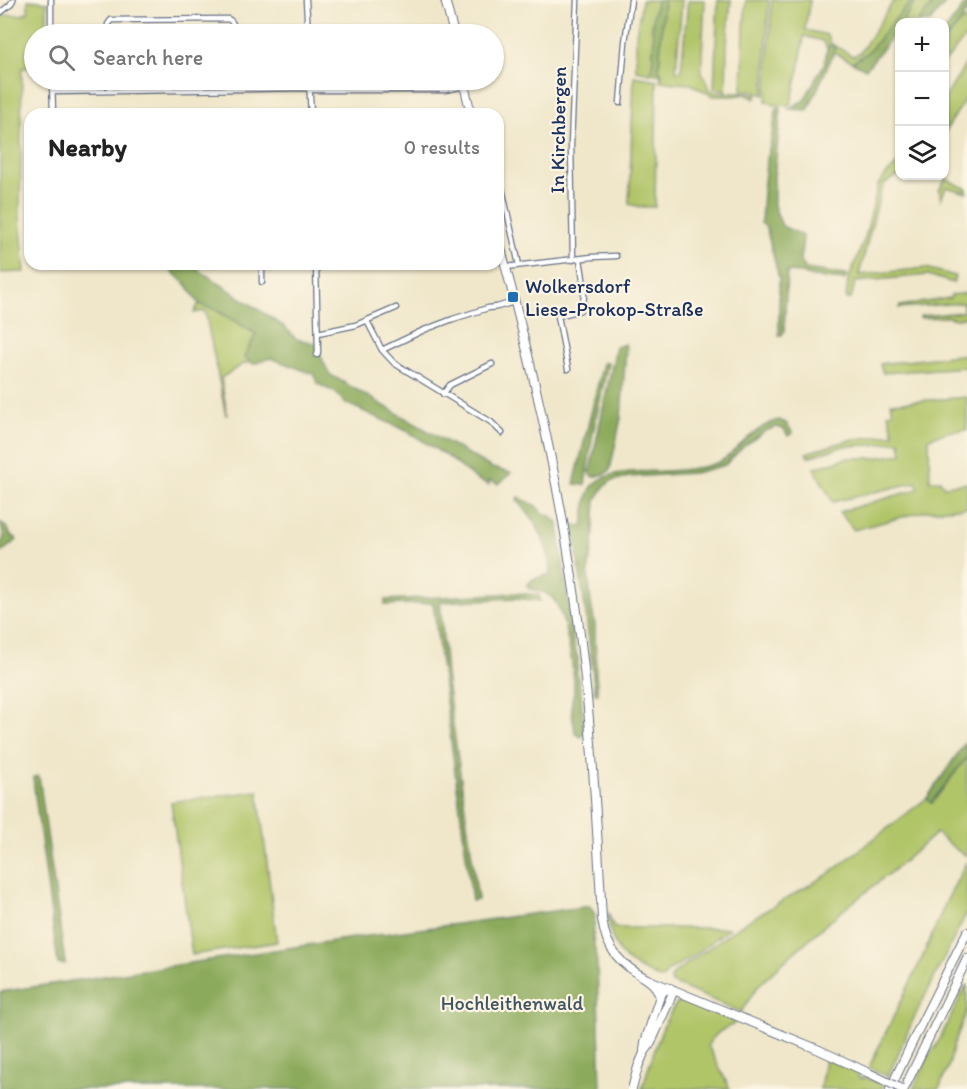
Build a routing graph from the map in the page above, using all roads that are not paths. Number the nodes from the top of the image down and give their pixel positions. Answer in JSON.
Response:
{"nodes":[{"id":1,"x":14,"y":0,"type":"edge"},
{"id":2,"x":51,"y":0,"type":"edge"},
{"id":3,"x":306,"y":0,"type":"edge"},
{"id":4,"x":445,"y":0,"type":"edge"},
{"id":5,"x":577,"y":0,"type":"edge"},
{"id":6,"x":631,"y":0,"type":"edge"},
{"id":7,"x":0,"y":14,"type":"edge"},
{"id":8,"x":51,"y":24,"type":"edge"},
{"id":9,"x":108,"y":24,"type":"edge"},
{"id":10,"x":233,"y":24,"type":"edge"},
{"id":11,"x":307,"y":24,"type":"edge"},
{"id":12,"x":451,"y":24,"type":"edge"},
{"id":13,"x":110,"y":90,"type":"edge"},
{"id":14,"x":310,"y":90,"type":"joint"},
{"id":15,"x":445,"y":90,"type":"edge"},
{"id":16,"x":466,"y":90,"type":"edge"},
{"id":17,"x":53,"y":92,"type":"joint"},
{"id":18,"x":620,"y":103,"type":"dead end"},
{"id":19,"x":53,"y":108,"type":"edge"},
{"id":20,"x":311,"y":108,"type":"edge"},
{"id":21,"x":470,"y":108,"type":"edge"},
{"id":22,"x":504,"y":198,"type":"edge"},
{"id":23,"x":616,"y":256,"type":"dead end"},
{"id":24,"x":504,"y":260,"type":"edge"},
{"id":25,"x":573,"y":260,"type":"junction"},
{"id":26,"x":580,"y":260,"type":"junction"},
{"id":27,"x":519,"y":265,"type":"junction"},
{"id":28,"x":506,"y":267,"type":"junction"},
{"id":29,"x":262,"y":270,"type":"edge"},
{"id":30,"x":316,"y":270,"type":"edge"},
{"id":31,"x":262,"y":282,"type":"dead end"},
{"id":32,"x":514,"y":302,"type":"junction"},
{"id":33,"x":396,"y":308,"type":"dead end"},
{"id":34,"x":367,"y":321,"type":"junction"},
{"id":35,"x":318,"y":333,"type":"junction"},
{"id":36,"x":382,"y":350,"type":"junction"},
{"id":37,"x":317,"y":356,"type":"dead end"},
{"id":38,"x":492,"y":364,"type":"dead end"},
{"id":39,"x":568,"y":369,"type":"dead end"},
{"id":40,"x":444,"y":394,"type":"junction"},
{"id":41,"x":502,"y":434,"type":"dead end"},
{"id":42,"x":967,"y":932,"type":"edge"},
{"id":43,"x":967,"y":959,"type":"edge"},
{"id":44,"x":648,"y":979,"type":"junction"},
{"id":45,"x":672,"y":989,"type":"junction"},
{"id":46,"x":660,"y":996,"type":"junction"},
{"id":47,"x":644,"y":1053,"type":"junction"},
{"id":48,"x":632,"y":1089,"type":"edge"},
{"id":49,"x":890,"y":1089,"type":"edge"},
{"id":50,"x":903,"y":1089,"type":"edge"}],
"edges":[{"from":1,"to":7,"type":"street"},
{"from":2,"to":8,"type":"street"},
{"from":3,"to":11,"type":"street"},
{"from":4,"to":12,"type":"main road"},
{"from":5,"to":25,"type":"street","name":"In Kirchbergen"},
{"from":6,"to":18,"type":"street"},
{"from":9,"to":10,"type":"street"},
{"from":13,"to":17,"type":"street"},
{"from":14,"to":15,"type":"street"},
{"from":14,"to":20,"type":"street"},
{"from":16,"to":21,"type":"main road"},
{"from":17,"to":19,"type":"street"},
{"from":22,"to":27,"type":"street"},
{"from":23,"to":26,"type":"street"},
{"from":24,"to":28,"type":"main road"},
{"from":25,"to":26,"type":"street"},
{"from":25,"to":27,"type":"street"},
{"from":26,"to":39,"type":"street"},
{"from":27,"to":28,"type":"street"},
{"from":28,"to":32,"type":"main road"},
{"from":29,"to":31,"type":"street"},
{"from":30,"to":35,"type":"street"},
{"from":32,"to":36,"type":"street"},
{"from":32,"to":44,"type":"main road"},
{"from":33,"to":34,"type":"street"},
{"from":34,"to":35,"type":"street"},
{"from":34,"to":36,"type":"street"},
{"from":35,"to":37,"type":"street"},
{"from":36,"to":40,"type":"street"},
{"from":38,"to":40,"type":"street"},
{"from":40,"to":41,"type":"street"},
{"from":42,"to":49,"type":"highway"},
{"from":43,"to":50,"type":"highway"},
{"from":44,"to":45,"type":"main road"},
{"from":44,"to":46,"type":"highway"},
{"from":45,"to":46,"type":"highway"},
{"from":45,"to":47,"type":"highway"},
{"from":45,"to":50,"type":"main road","bridge":true},
{"from":46,"to":47,"type":"highway"},
{"from":47,"to":48,"type":"highway"}]}
